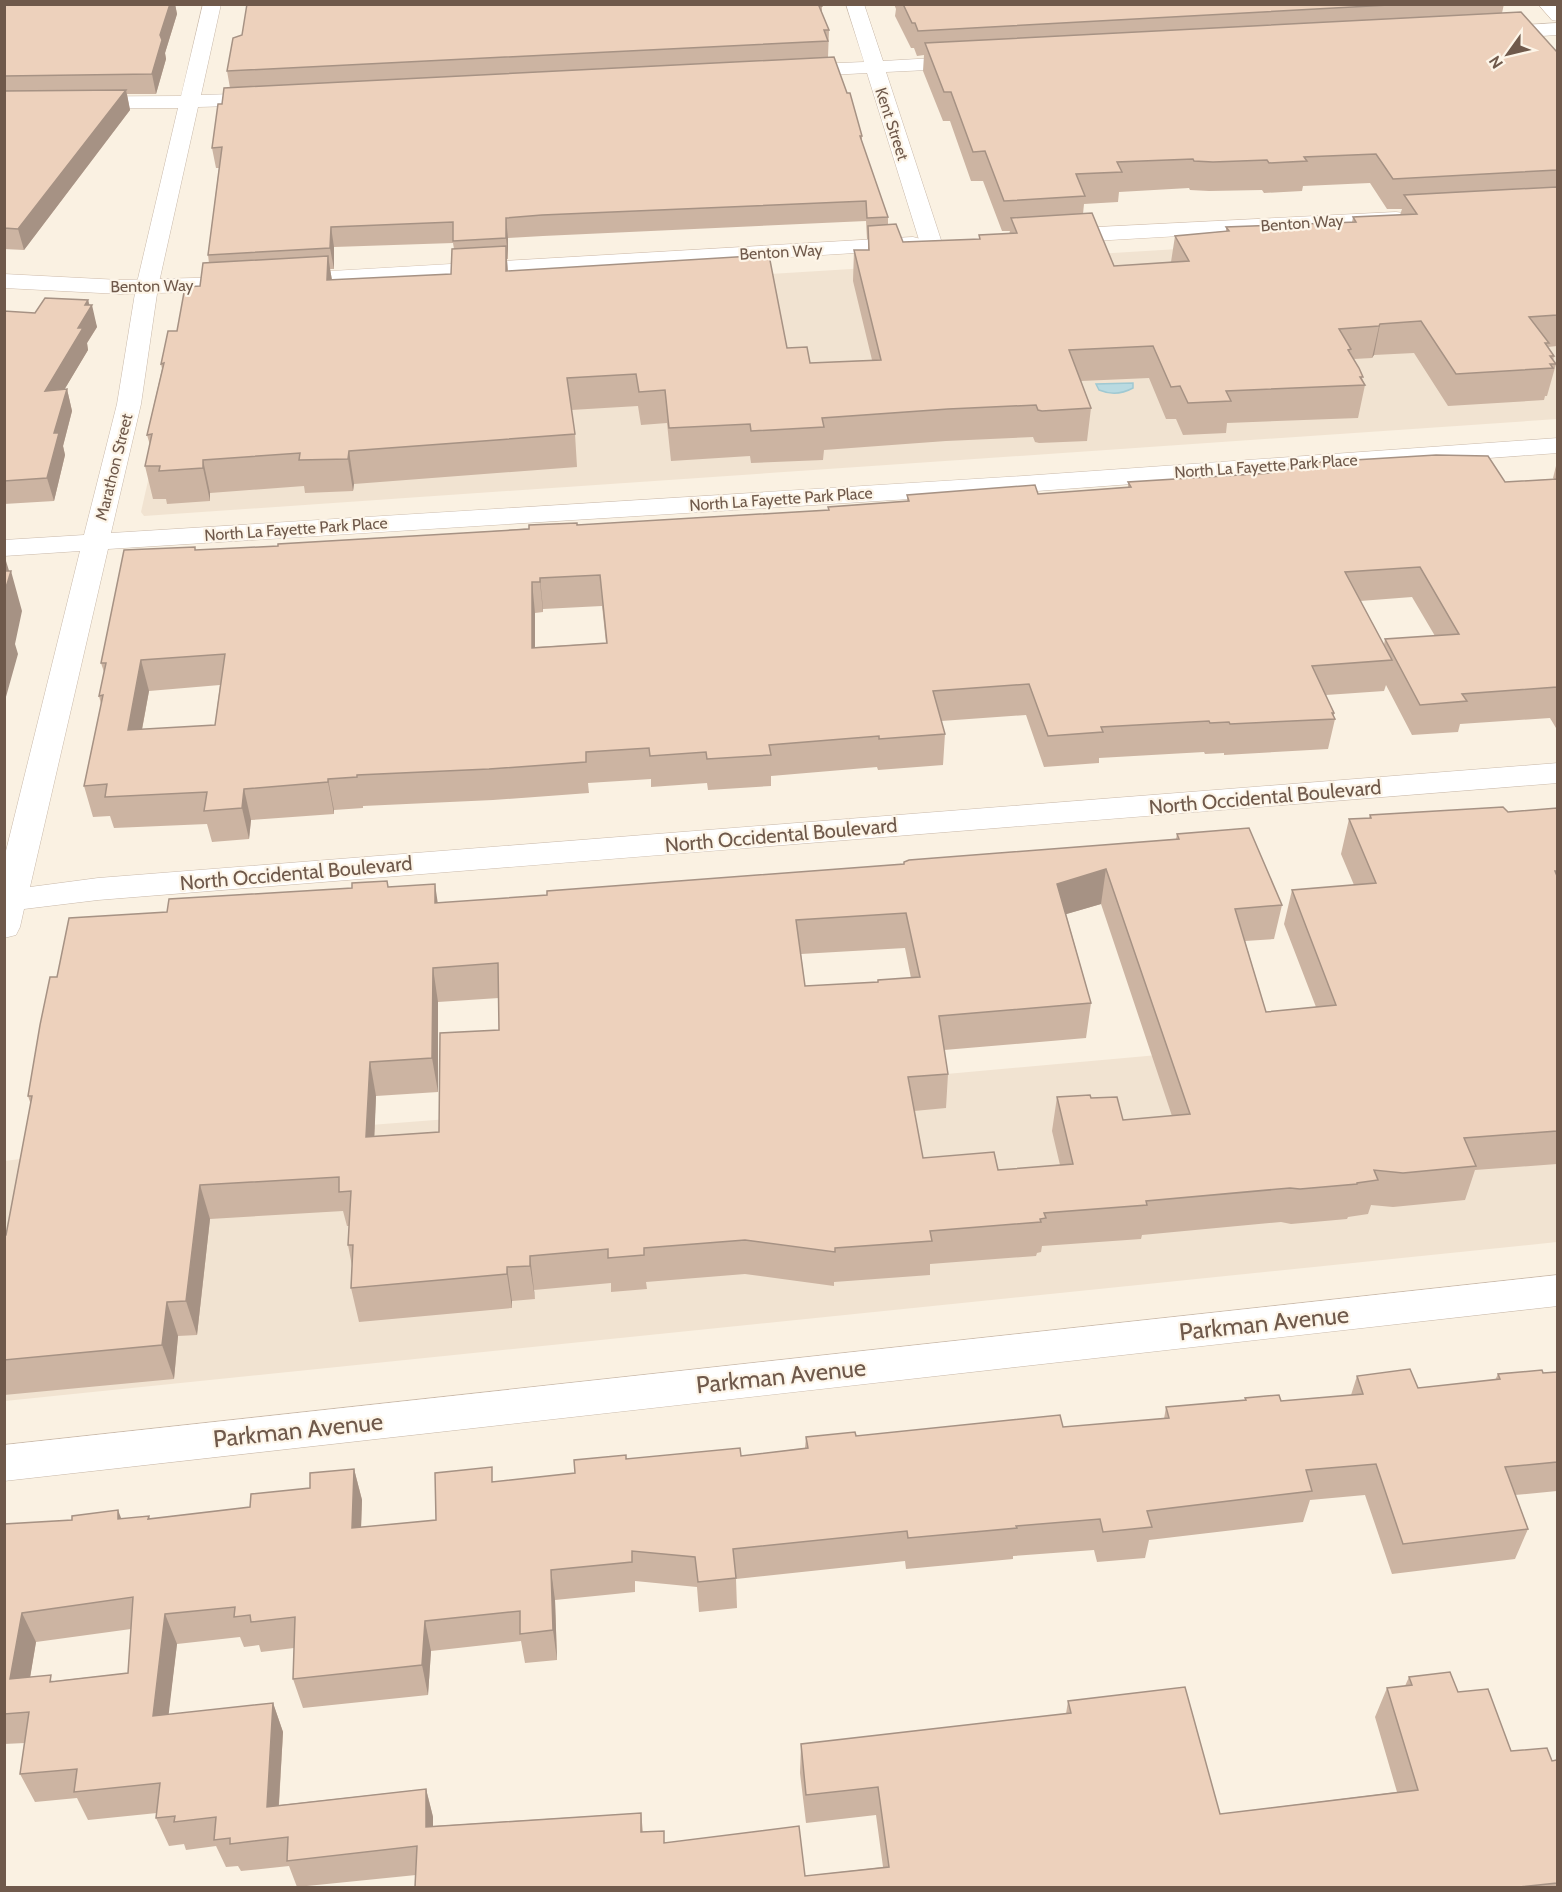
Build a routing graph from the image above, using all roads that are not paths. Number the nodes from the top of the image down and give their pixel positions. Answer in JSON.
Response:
{"nodes":[{"id":1,"x":212,"y":4,"type":"edge"},
{"id":2,"x":855,"y":4,"type":"edge"},
{"id":3,"x":1547,"y":4,"type":"edge"},
{"id":4,"x":1557,"y":16,"type":"edge"},
{"id":5,"x":1557,"y":29,"type":"edge"},
{"id":6,"x":1471,"y":34,"type":"edge"},
{"id":7,"x":991,"y":60,"type":"edge"},
{"id":8,"x":874,"y":67,"type":"junction"},
{"id":9,"x":774,"y":72,"type":"edge"},
{"id":10,"x":288,"y":98,"type":"edge"},
{"id":11,"x":191,"y":102,"type":"junction"},
{"id":12,"x":4,"y":103,"type":"edge"},
{"id":13,"x":1422,"y":216,"type":"edge"},
{"id":14,"x":1038,"y":237,"type":"edge"},
{"id":15,"x":954,"y":242,"type":"edge"},
{"id":16,"x":931,"y":243,"type":"junction"},
{"id":17,"x":4,"y":281,"type":"edge"},
{"id":18,"x":147,"y":287,"type":"junction"},
{"id":19,"x":1557,"y":444,"type":"edge"},
{"id":20,"x":95,"y":542,"type":"junction"},
{"id":21,"x":4,"y":548,"type":"edge"},
{"id":22,"x":1557,"y":773,"type":"edge"},
{"id":23,"x":7,"y":910,"type":"edge"},
{"id":24,"x":1557,"y":1290,"type":"edge"},
{"id":25,"x":4,"y":1463,"type":"edge"}],
"edges":[{"from":1,"to":11,"type":"street","name":"Marathon Street"},
{"from":2,"to":8,"type":"street","name":"Kent Street"},
{"from":3,"to":4,"type":"street"},
{"from":5,"to":6,"type":"street"},
{"from":7,"to":8,"type":"street"},
{"from":8,"to":9,"type":"street"},
{"from":8,"to":16,"type":"street","name":"Kent Street"},
{"from":10,"to":11,"type":"street"},
{"from":11,"to":12,"type":"street"},
{"from":11,"to":18,"type":"street","name":"Marathon Street"},
{"from":13,"to":14,"type":"street","name":"Benton Way"},
{"from":15,"to":16,"type":"street","name":"Benton Way"},
{"from":16,"to":18,"type":"street","name":"Benton Way"},
{"from":17,"to":18,"type":"street","name":"Benton Way"},
{"from":18,"to":20,"type":"street","name":"Marathon Street"},
{"from":19,"to":20,"type":"street","name":"North La Fayette Park Place"},
{"from":20,"to":21,"type":"street","name":"North La Fayette Park Place"},
{"from":20,"to":23,"type":"street","name":"Marathon Street"},
{"from":22,"to":23,"type":"street","name":"North Occidental Boulevard"},
{"from":24,"to":25,"type":"street","name":"Parkman Avenue"}]}
